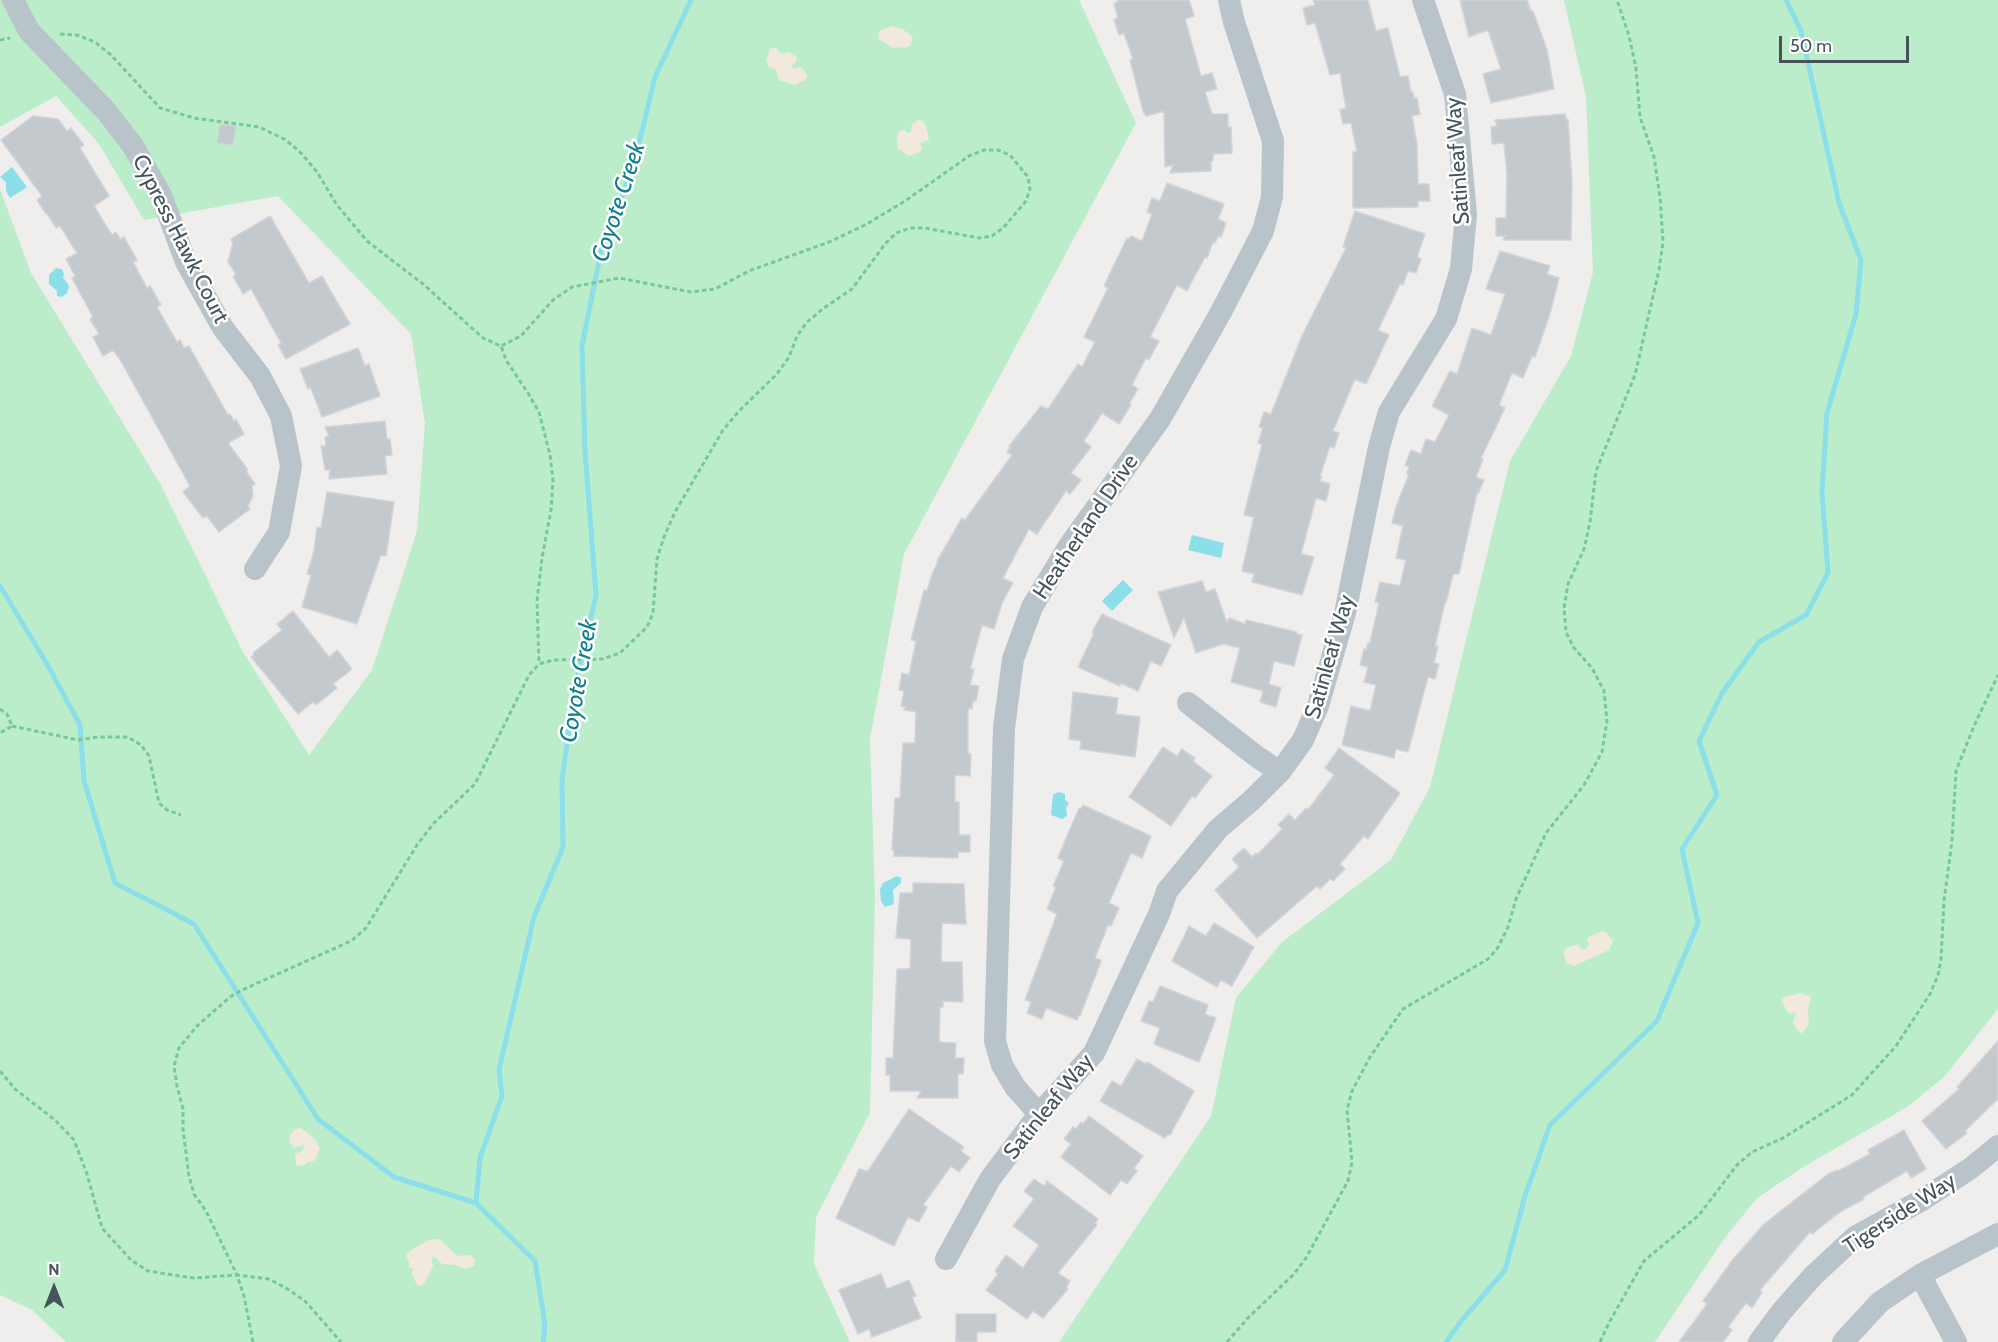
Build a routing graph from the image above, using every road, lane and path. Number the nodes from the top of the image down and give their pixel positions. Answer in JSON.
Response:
{"nodes":[{"id":1,"x":13,"y":0,"type":"edge"},
{"id":2,"x":1229,"y":0,"type":"edge"},
{"id":3,"x":1423,"y":0,"type":"edge"},
{"id":4,"x":1617,"y":0,"type":"edge"},
{"id":5,"x":29,"y":31,"type":"junction"},
{"id":6,"x":0,"y":40,"type":"edge"},
{"id":7,"x":501,"y":346,"type":"junction"},
{"id":8,"x":255,"y":569,"type":"dead end"},
{"id":9,"x":539,"y":663,"type":"junction"},
{"id":10,"x":1998,"y":675,"type":"edge"},
{"id":11,"x":1188,"y":703,"type":"dead end"},
{"id":12,"x":0,"y":709,"type":"edge"},
{"id":13,"x":12,"y":726,"type":"junction"},
{"id":14,"x":0,"y":733,"type":"edge"},
{"id":15,"x":1280,"y":772,"type":"junction"},
{"id":16,"x":181,"y":815,"type":"dead end"},
{"id":17,"x":0,"y":1071,"type":"edge"},
{"id":18,"x":1039,"y":1114,"type":"junction"},
{"id":19,"x":1998,"y":1146,"type":"edge"},
{"id":20,"x":1998,"y":1234,"type":"edge"},
{"id":21,"x":946,"y":1259,"type":"dead end"},
{"id":22,"x":237,"y":1275,"type":"junction"},
{"id":23,"x":1920,"y":1275,"type":"junction"},
{"id":24,"x":253,"y":1342,"type":"edge"},
{"id":25,"x":341,"y":1342,"type":"edge"},
{"id":26,"x":1227,"y":1342,"type":"edge"},
{"id":27,"x":1600,"y":1342,"type":"edge"},
{"id":28,"x":1760,"y":1342,"type":"edge"},
{"id":29,"x":1843,"y":1342,"type":"edge"},
{"id":30,"x":1956,"y":1342,"type":"edge"}],
"edges":[{"from":1,"to":5,"type":"street","name":"Cypress Hawk Court"},
{"from":2,"to":18,"type":"street","name":"Heatherland Drive"},
{"from":3,"to":15,"type":"street","name":"Satinleaf Way"},
{"from":4,"to":26,"type":"path"},
{"from":5,"to":6,"type":"path"},
{"from":5,"to":7,"type":"path"},
{"from":5,"to":8,"type":"street","name":"Cypress Hawk Court"},
{"from":7,"to":9,"type":"path"},
{"from":7,"to":9,"type":"path"},
{"from":9,"to":22,"type":"path"},
{"from":10,"to":27,"type":"path"},
{"from":11,"to":15,"type":"street"},
{"from":12,"to":13,"type":"path"},
{"from":13,"to":14,"type":"path"},
{"from":13,"to":16,"type":"path"},
{"from":15,"to":18,"type":"street","name":"Satinleaf Way"},
{"from":17,"to":22,"type":"path"},
{"from":18,"to":21,"type":"street","name":"Satinleaf Way"},
{"from":19,"to":28,"type":"street","name":"Tigerside Way"},
{"from":20,"to":23,"type":"street"},
{"from":22,"to":24,"type":"path"},
{"from":22,"to":25,"type":"path"},
{"from":23,"to":29,"type":"street"},
{"from":23,"to":30,"type":"street"}]}
